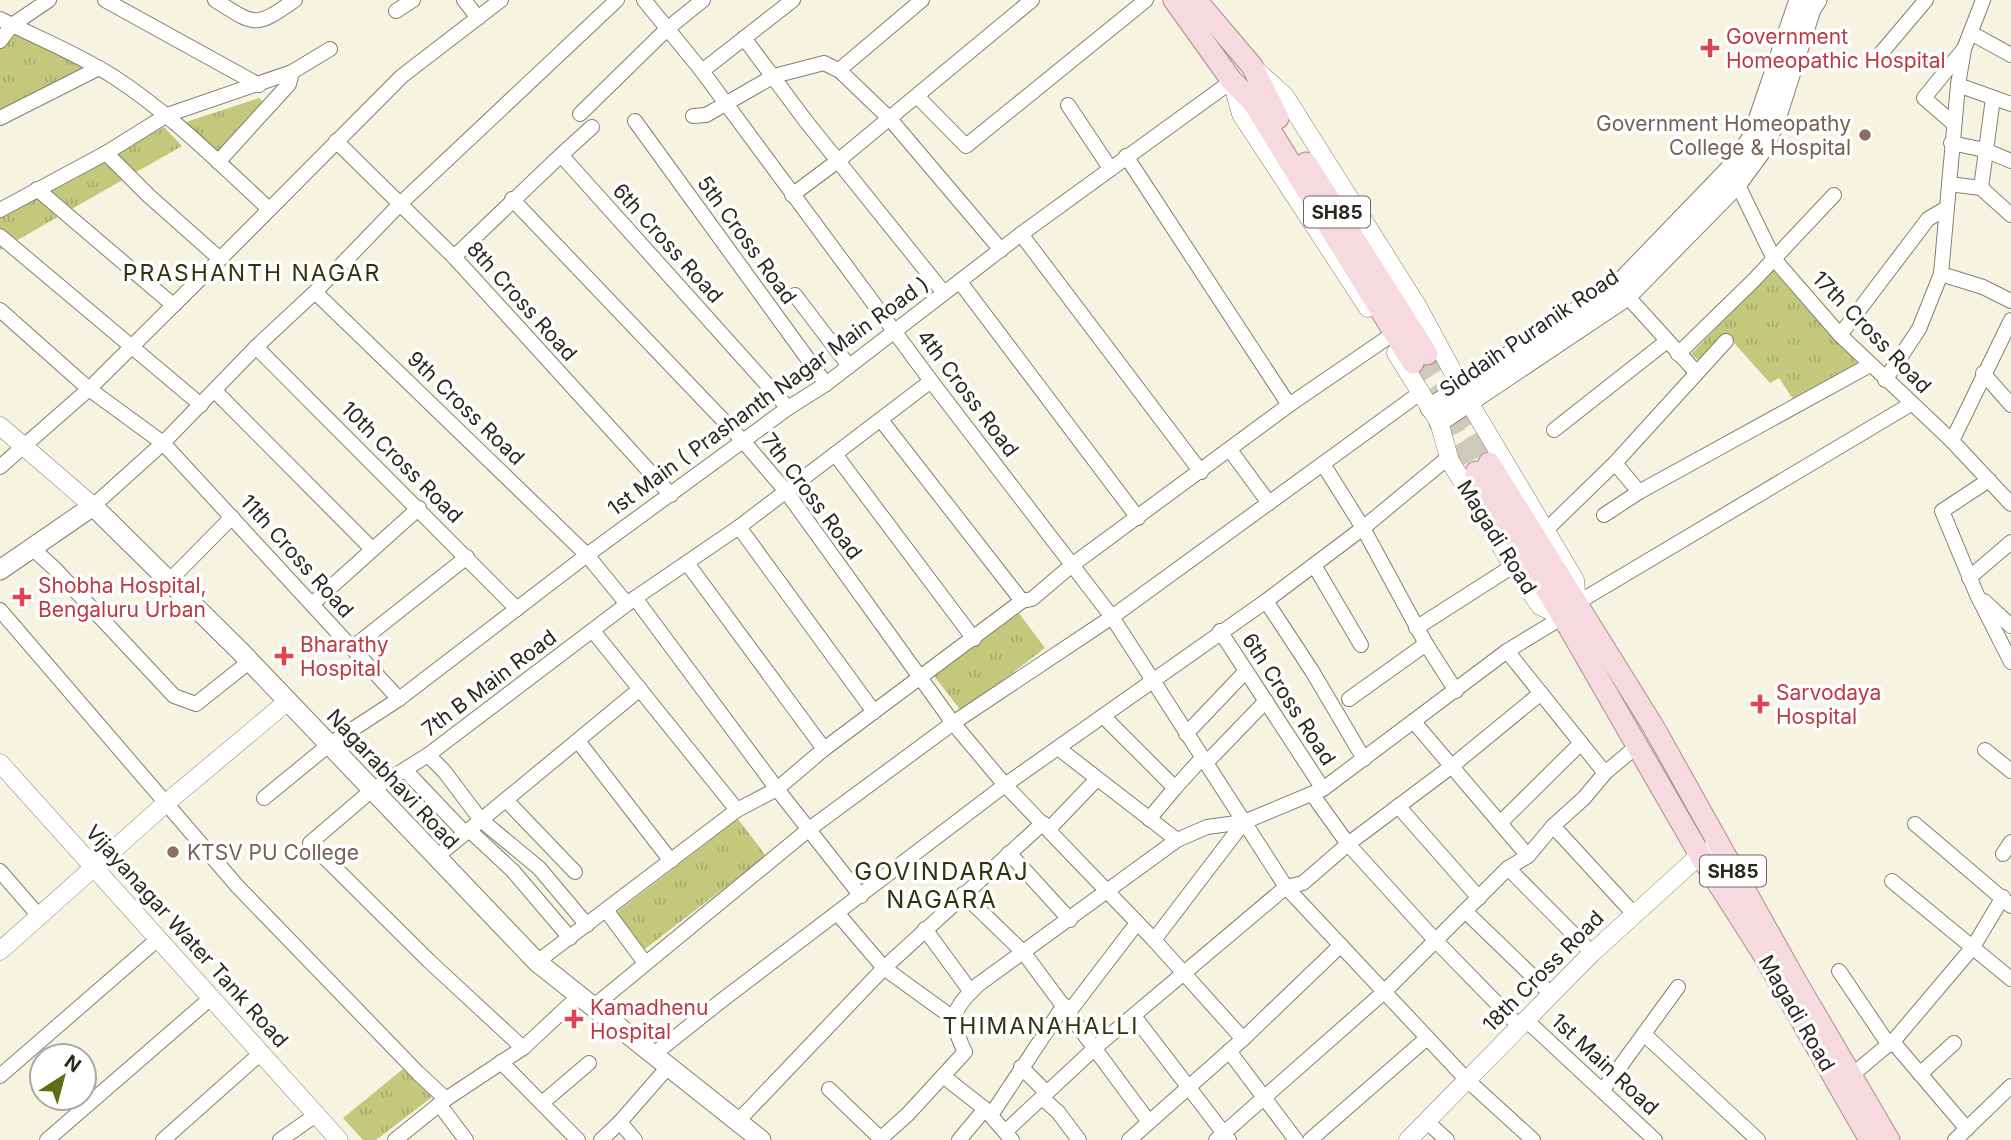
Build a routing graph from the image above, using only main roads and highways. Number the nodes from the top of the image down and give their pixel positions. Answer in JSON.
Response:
{"nodes":[{"id":1,"x":1174,"y":0,"type":"edge"},
{"id":2,"x":1196,"y":0,"type":"edge"},
{"id":3,"x":1799,"y":0,"type":"edge"},
{"id":4,"x":1816,"y":0,"type":"edge"},
{"id":5,"x":1733,"y":177,"type":"junction"},
{"id":6,"x":1466,"y":395,"type":"junction"},
{"id":7,"x":1430,"y":408,"type":"road end"},
{"id":8,"x":1483,"y":468,"type":"tunnel mouth"},
{"id":9,"x":0,"y":570,"type":"edge"},
{"id":10,"x":1570,"y":610,"type":"junction"},
{"id":11,"x":1709,"y":850,"type":"junction"},
{"id":12,"x":761,"y":1140,"type":"edge"},
{"id":13,"x":1870,"y":1140,"type":"edge"},
{"id":14,"x":1889,"y":1140,"type":"edge"}],
"edges":[{"from":1,"to":2,"type":"main road","name":"Magadi Road","number":"SH85"},
{"from":3,"to":5,"type":"main road","name":"Siddaih Puranik Road"},
{"from":4,"to":5,"type":"main road","name":"Siddaih Puranik Road"},
{"from":5,"to":6,"type":"main road","name":"Siddaih Puranik Road"},
{"from":5,"to":6,"type":"main road","name":"Siddaih Puranik Road"},
{"from":6,"to":7,"type":"main road","name":"Siddaih Puranik Road"},
{"from":8,"to":10,"type":"main road","number":"SH85"},
{"from":9,"to":12,"type":"main road","name":"Nagarabhavi Road"},
{"from":10,"to":11,"type":"main road","name":"Magadi Road","number":"SH85"},
{"from":10,"to":11,"type":"main road","name":"Magadi Road","number":"SH85"},
{"from":11,"to":13,"type":"main road","name":"Magadi Road","number":"SH85"},
{"from":11,"to":14,"type":"main road","name":"Magadi Road","number":"SH85"}]}
